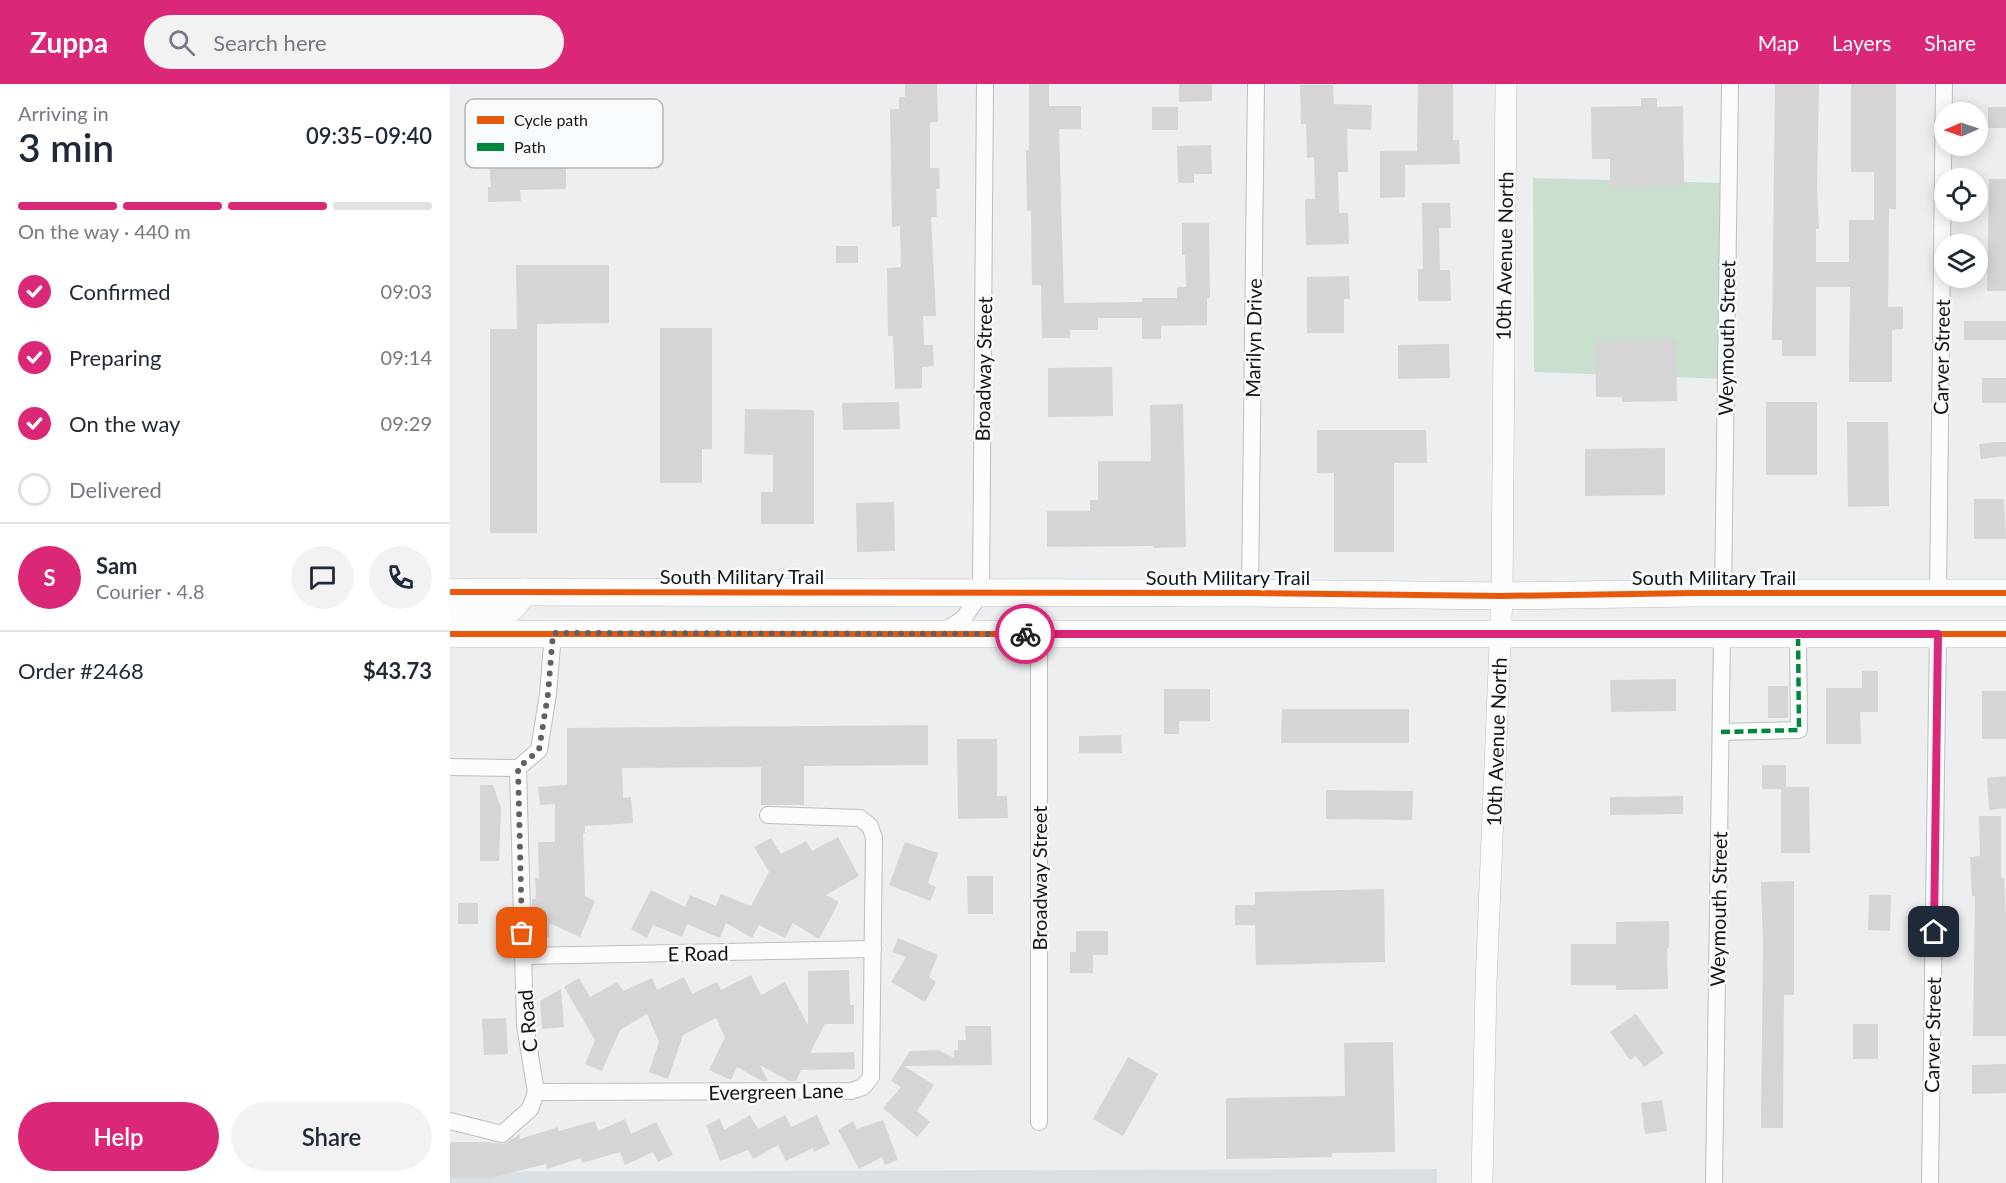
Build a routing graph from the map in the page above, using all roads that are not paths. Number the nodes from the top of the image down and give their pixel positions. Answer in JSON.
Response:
{"nodes":[{"id":1,"x":985,"y":84,"type":"edge"},
{"id":2,"x":1256,"y":84,"type":"edge"},
{"id":3,"x":1506,"y":84,"type":"edge"},
{"id":4,"x":1730,"y":84,"type":"edge"},
{"id":5,"x":1944,"y":84,"type":"edge"},
{"id":6,"x":450,"y":592,"type":"edge"},
{"id":7,"x":524,"y":592,"type":"junction"},
{"id":8,"x":981,"y":592,"type":"junction"},
{"id":9,"x":1250,"y":593,"type":"junction"},
{"id":10,"x":1723,"y":593,"type":"junction"},
{"id":11,"x":1938,"y":593,"type":"junction"},
{"id":12,"x":2006,"y":593,"type":"edge"},
{"id":13,"x":1502,"y":596,"type":"junction"},
{"id":14,"x":450,"y":615,"type":"edge"},
{"id":15,"x":553,"y":633,"type":"junction"},
{"id":16,"x":450,"y":634,"type":"edge"},
{"id":17,"x":938,"y":634,"type":"junction"},
{"id":18,"x":1039,"y":634,"type":"junction"},
{"id":19,"x":1500,"y":634,"type":"junction"},
{"id":20,"x":1722,"y":634,"type":"junction"},
{"id":21,"x":1798,"y":634,"type":"junction"},
{"id":22,"x":1938,"y":634,"type":"junction"},
{"id":23,"x":2006,"y":634,"type":"edge"},
{"id":24,"x":1721,"y":732,"type":"junction"},
{"id":25,"x":450,"y":767,"type":"edge"},
{"id":26,"x":518,"y":768,"type":"junction"},
{"id":27,"x":768,"y":815,"type":"dead end"},
{"id":28,"x":873,"y":949,"type":"junction"},
{"id":29,"x":523,"y":956,"type":"junction"},
{"id":30,"x":537,"y":1092,"type":"junction"},
{"id":31,"x":450,"y":1121,"type":"edge"},
{"id":32,"x":1039,"y":1122,"type":"dead end"},
{"id":33,"x":1482,"y":1183,"type":"edge"},
{"id":34,"x":1714,"y":1183,"type":"edge"},
{"id":35,"x":1930,"y":1183,"type":"edge"}],
"edges":[{"from":1,"to":8,"type":"street","name":"Broadway Street"},
{"from":2,"to":9,"type":"street","name":"Marilyn Drive"},
{"from":3,"to":13,"type":"street","name":"10th Avenue North"},
{"from":4,"to":10,"type":"street","name":"Weymouth Street"},
{"from":5,"to":11,"type":"street","name":"Carver Street"},
{"from":6,"to":7,"type":"main road","name":"South Military Trail"},
{"from":7,"to":8,"type":"main road","name":"South Military Trail"},
{"from":7,"to":14,"type":"main road"},
{"from":8,"to":9,"type":"main road","name":"South Military Trail"},
{"from":8,"to":17,"type":"street"},
{"from":9,"to":13,"type":"main road","name":"South Military Trail"},
{"from":10,"to":11,"type":"main road","name":"South Military Trail"},
{"from":10,"to":13,"type":"main road","name":"South Military Trail"},
{"from":11,"to":12,"type":"main road","name":"South Military Trail"},
{"from":13,"to":19,"type":"street","name":"10th Avenue North"},
{"from":15,"to":16,"type":"main road"},
{"from":15,"to":17,"type":"main road"},
{"from":15,"to":26,"type":"street"},
{"from":17,"to":18,"type":"main road"},
{"from":18,"to":19,"type":"main road"},
{"from":18,"to":32,"type":"street","name":"Broadway Street"},
{"from":19,"to":20,"type":"main road"},
{"from":19,"to":33,"type":"street","name":"10th Avenue North"},
{"from":20,"to":21,"type":"main road"},
{"from":20,"to":24,"type":"street","name":"Weymouth Street"},
{"from":21,"to":22,"type":"main road"},
{"from":21,"to":24,"type":"street"},
{"from":22,"to":23,"type":"main road"},
{"from":22,"to":35,"type":"street","name":"Carver Street"},
{"from":24,"to":34,"type":"street","name":"Weymouth Street"},
{"from":25,"to":26,"type":"street"},
{"from":26,"to":29,"type":"street","name":"C Road"},
{"from":27,"to":28,"type":"street","name":"Evergreen Lane"},
{"from":28,"to":29,"type":"street","name":"E Road"},
{"from":28,"to":30,"type":"street","name":"Evergreen Lane"},
{"from":29,"to":30,"type":"street","name":"C Road"},
{"from":30,"to":31,"type":"street"}]}
